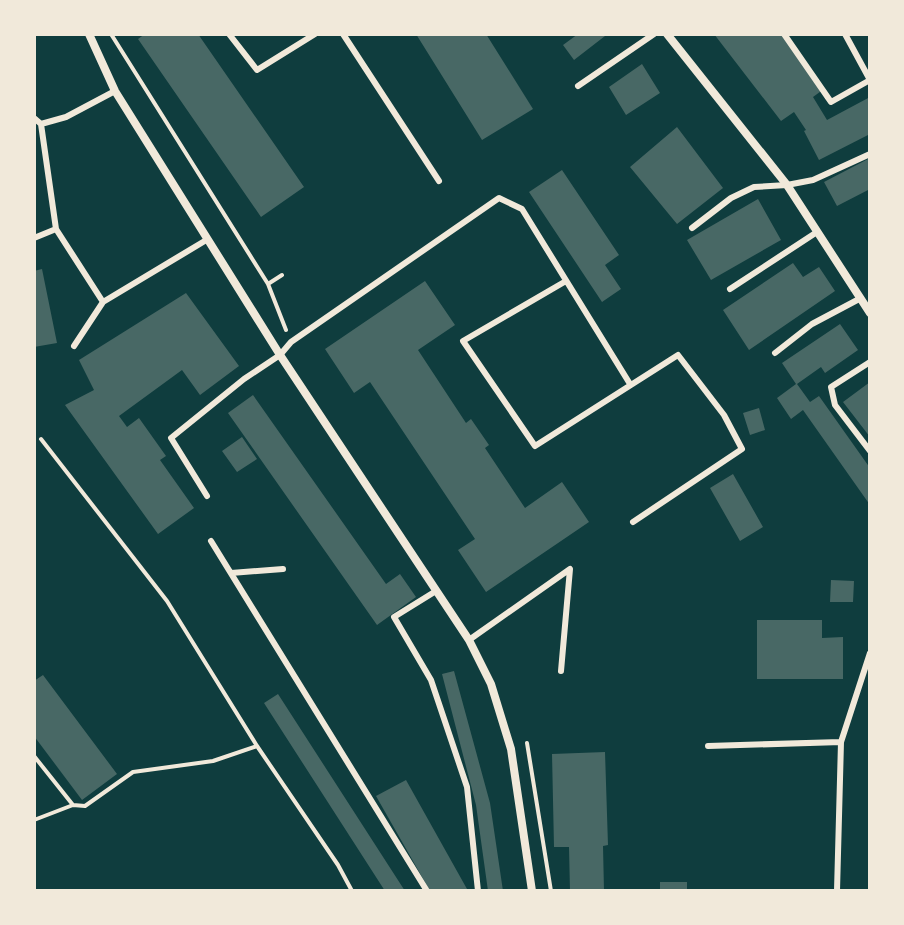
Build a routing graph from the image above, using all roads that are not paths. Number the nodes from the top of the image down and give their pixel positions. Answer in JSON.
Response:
{"nodes":[{"id":1,"x":89,"y":34,"type":"edge"},
{"id":2,"x":229,"y":34,"type":"edge"},
{"id":3,"x":315,"y":34,"type":"edge"},
{"id":4,"x":343,"y":34,"type":"edge"},
{"id":5,"x":654,"y":34,"type":"edge"},
{"id":6,"x":667,"y":34,"type":"edge"},
{"id":7,"x":784,"y":34,"type":"edge"},
{"id":8,"x":845,"y":34,"type":"edge"},
{"id":9,"x":870,"y":80,"type":"edge"},
{"id":10,"x":578,"y":86,"type":"dead end"},
{"id":11,"x":115,"y":91,"type":"junction"},
{"id":12,"x":34,"y":118,"type":"edge"},
{"id":13,"x":41,"y":124,"type":"junction"},
{"id":14,"x":870,"y":154,"type":"edge"},
{"id":15,"x":439,"y":181,"type":"dead end"},
{"id":16,"x":787,"y":185,"type":"junction"},
{"id":17,"x":692,"y":228,"type":"dead end"},
{"id":18,"x":56,"y":229,"type":"junction"},
{"id":19,"x":817,"y":232,"type":"junction"},
{"id":20,"x":34,"y":238,"type":"edge"},
{"id":21,"x":208,"y":239,"type":"junction"},
{"id":22,"x":566,"y":281,"type":"junction"},
{"id":23,"x":730,"y":289,"type":"dead end"},
{"id":24,"x":861,"y":298,"type":"junction"},
{"id":25,"x":103,"y":302,"type":"junction"},
{"id":26,"x":870,"y":313,"type":"edge"},
{"id":27,"x":74,"y":346,"type":"dead end"},
{"id":28,"x":775,"y":353,"type":"dead end"},
{"id":29,"x":280,"y":355,"type":"junction"},
{"id":30,"x":870,"y":362,"type":"edge"},
{"id":31,"x":630,"y":384,"type":"junction"},
{"id":32,"x":870,"y":451,"type":"edge"},
{"id":33,"x":207,"y":496,"type":"dead end"},
{"id":34,"x":633,"y":522,"type":"dead end"},
{"id":35,"x":211,"y":541,"type":"dead end"},
{"id":36,"x":283,"y":569,"type":"dead end"},
{"id":37,"x":231,"y":573,"type":"junction"},
{"id":38,"x":436,"y":591,"type":"junction"},
{"id":39,"x":469,"y":640,"type":"junction"},
{"id":40,"x":870,"y":653,"type":"edge"},
{"id":41,"x":561,"y":671,"type":"dead end"},
{"id":42,"x":841,"y":742,"type":"junction"},
{"id":43,"x":708,"y":746,"type":"dead end"},
{"id":44,"x":427,"y":891,"type":"edge"},
{"id":45,"x":478,"y":891,"type":"edge"},
{"id":46,"x":532,"y":891,"type":"edge"},
{"id":47,"x":837,"y":891,"type":"edge"}],
"edges":[{"from":1,"to":11,"type":"street"},
{"from":2,"to":3,"type":"lane"},
{"from":4,"to":15,"type":"lane"},
{"from":5,"to":10,"type":"lane"},
{"from":6,"to":16,"type":"street"},
{"from":7,"to":9,"type":"lane"},
{"from":8,"to":9,"type":"lane"},
{"from":11,"to":13,"type":"lane"},
{"from":11,"to":21,"type":"street"},
{"from":12,"to":13,"type":"lane"},
{"from":13,"to":18,"type":"lane"},
{"from":14,"to":16,"type":"lane"},
{"from":16,"to":17,"type":"lane"},
{"from":16,"to":19,"type":"street"},
{"from":18,"to":20,"type":"lane"},
{"from":18,"to":25,"type":"lane"},
{"from":19,"to":23,"type":"lane"},
{"from":19,"to":24,"type":"street"},
{"from":21,"to":25,"type":"lane"},
{"from":21,"to":29,"type":"street"},
{"from":22,"to":29,"type":"lane"},
{"from":22,"to":31,"type":"lane"},
{"from":22,"to":31,"type":"lane"},
{"from":24,"to":26,"type":"street"},
{"from":24,"to":28,"type":"lane"},
{"from":25,"to":27,"type":"lane"},
{"from":29,"to":33,"type":"lane"},
{"from":29,"to":38,"type":"street"},
{"from":30,"to":32,"type":"lane"},
{"from":31,"to":34,"type":"lane"},
{"from":35,"to":37,"type":"lane"},
{"from":36,"to":37,"type":"lane"},
{"from":37,"to":44,"type":"lane"},
{"from":38,"to":39,"type":"street"},
{"from":38,"to":45,"type":"lane"},
{"from":39,"to":41,"type":"lane"},
{"from":39,"to":46,"type":"street"},
{"from":40,"to":42,"type":"lane"},
{"from":42,"to":43,"type":"lane"},
{"from":42,"to":47,"type":"lane"}]}
